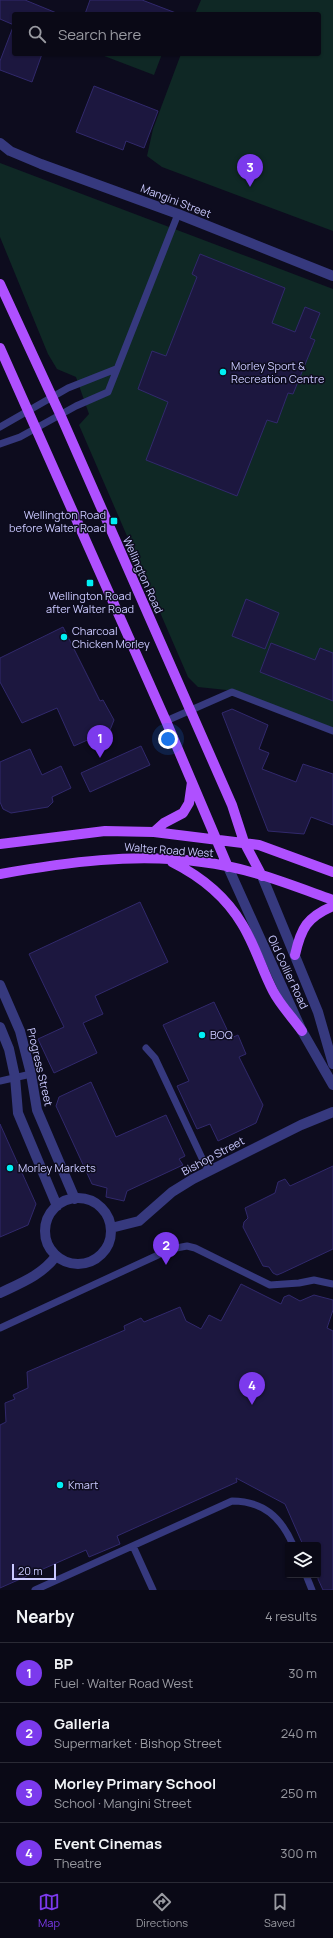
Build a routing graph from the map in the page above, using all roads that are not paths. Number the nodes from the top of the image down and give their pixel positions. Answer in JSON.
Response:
{"nodes":[{"id":1,"x":0,"y":143,"type":"edge"},
{"id":2,"x":5,"y":151,"type":"edge"},
{"id":3,"x":178,"y":214,"type":"junction"},
{"id":4,"x":333,"y":276,"type":"edge"},
{"id":5,"x":0,"y":284,"type":"edge"},
{"id":6,"x":0,"y":348,"type":"edge"},
{"id":7,"x":116,"y":369,"type":"junction"},
{"id":8,"x":52,"y":398,"type":"junction"},
{"id":9,"x":29,"y":412,"type":"junction"},
{"id":10,"x":60,"y":414,"type":"junction"},
{"id":11,"x":0,"y":427,"type":"edge"},
{"id":12,"x":36,"y":428,"type":"junction"},
{"id":13,"x":0,"y":444,"type":"edge"},
{"id":14,"x":190,"y":711,"type":"junction"},
{"id":15,"x":166,"y":721,"type":"junction"},
{"id":16,"x":333,"y":731,"type":"edge"},
{"id":17,"x":192,"y":781,"type":"junction"},
{"id":18,"x":154,"y":832,"type":"junction"},
{"id":19,"x":217,"y":840,"type":"junction"},
{"id":20,"x":244,"y":842,"type":"junction"},
{"id":21,"x":0,"y":844,"type":"edge"},
{"id":22,"x":169,"y":860,"type":"junction"},
{"id":23,"x":228,"y":867,"type":"junction"},
{"id":24,"x":333,"y":872,"type":"edge"},
{"id":25,"x":0,"y":874,"type":"edge"},
{"id":26,"x":262,"y":876,"type":"junction"},
{"id":27,"x":333,"y":900,"type":"edge"},
{"id":28,"x":333,"y":906,"type":"edge"},
{"id":29,"x":295,"y":955,"type":"junction"},
{"id":30,"x":0,"y":985,"type":"edge"},
{"id":31,"x":0,"y":1026,"type":"edge"},
{"id":32,"x":302,"y":1031,"type":"junction"},
{"id":33,"x":146,"y":1048,"type":"dead end"},
{"id":34,"x":333,"y":1064,"type":"edge"},
{"id":35,"x":31,"y":1074,"type":"junction"},
{"id":36,"x":15,"y":1077,"type":"junction"},
{"id":37,"x":0,"y":1081,"type":"edge"},
{"id":38,"x":333,"y":1085,"type":"edge"},
{"id":39,"x":333,"y":1112,"type":"edge"},
{"id":40,"x":208,"y":1171,"type":"junction"},
{"id":41,"x":75,"y":1199,"type":"junction"},
{"id":42,"x":57,"y":1206,"type":"junction"},
{"id":43,"x":111,"y":1228,"type":"junction"},
{"id":44,"x":56,"y":1256,"type":"junction"},
{"id":45,"x":333,"y":1284,"type":"edge"},
{"id":46,"x":0,"y":1293,"type":"edge"},
{"id":47,"x":0,"y":1328,"type":"edge"},
{"id":48,"x":291,"y":1542,"type":"edge"},
{"id":49,"x":133,"y":1546,"type":"junction"},
{"id":50,"x":307,"y":1578,"type":"edge"},
{"id":51,"x":35,"y":1590,"type":"edge"},
{"id":52,"x":153,"y":1590,"type":"edge"},
{"id":53,"x":312,"y":1590,"type":"edge"}],
"edges":[{"from":1,"to":2,"type":"street","name":"Mangini Street"},
{"from":2,"to":3,"type":"street","name":"Mangini Street"},
{"from":3,"to":4,"type":"street","name":"Mangini Street"},
{"from":3,"to":7,"type":"lane"},
{"from":5,"to":8,"type":"main road","name":"Wellington Road"},
{"from":6,"to":9,"type":"main road"},
{"from":7,"to":8,"type":"lane"},
{"from":7,"to":10,"type":"lane"},
{"from":8,"to":9,"type":"lane"},
{"from":8,"to":10,"type":"main road","name":"Wellington Road"},
{"from":9,"to":11,"type":"lane"},
{"from":9,"to":12,"type":"main road"},
{"from":10,"to":12,"type":"lane"},
{"from":10,"to":14,"type":"main road","name":"Wellington Road"},
{"from":12,"to":13,"type":"lane"},
{"from":12,"to":15,"type":"main road"},
{"from":14,"to":15,"type":"lane"},
{"from":14,"to":16,"type":"lane"},
{"from":14,"to":20,"type":"main road","name":"Wellington Road"},
{"from":15,"to":17,"type":"main road"},
{"from":17,"to":18,"type":"main road"},
{"from":17,"to":19,"type":"main road"},
{"from":18,"to":19,"type":"main road","name":"Walter Road West"},
{"from":18,"to":21,"type":"main road","name":"Walter Road West"},
{"from":19,"to":20,"type":"main road","name":"Walter Road West"},
{"from":19,"to":23,"type":"main road"},
{"from":20,"to":24,"type":"main road","name":"Walter Road West"},
{"from":20,"to":26,"type":"main road","name":"Wellington Road"},
{"from":22,"to":23,"type":"main road","name":"Walter Road West"},
{"from":22,"to":25,"type":"main road","name":"Walter Road West"},
{"from":22,"to":32,"type":"main road"},
{"from":23,"to":26,"type":"main road","name":"Walter Road West"},
{"from":23,"to":32,"type":"street","name":"Old Collier Road"},
{"from":26,"to":27,"type":"main road","name":"Walter Road West"},
{"from":26,"to":29,"type":"street","name":"Old Collier Road"},
{"from":28,"to":29,"type":"main road"},
{"from":29,"to":34,"type":"street","name":"Old Collier Road"},
{"from":30,"to":35,"type":"street","name":"Progress Street"},
{"from":31,"to":36,"type":"street"},
{"from":32,"to":38,"type":"street","name":"Old Collier Road"},
{"from":33,"to":40,"type":"lane"},
{"from":35,"to":36,"type":"lane"},
{"from":35,"to":41,"type":"street","name":"Progress Street"},
{"from":36,"to":37,"type":"lane"},
{"from":36,"to":42,"type":"street"},
{"from":39,"to":40,"type":"street","name":"Bishop Street"},
{"from":40,"to":43,"type":"street","name":"Bishop Street"},
{"from":41,"to":42,"type":"street"},
{"from":41,"to":43,"type":"street"},
{"from":42,"to":44,"type":"street"},
{"from":43,"to":44,"type":"street"},
{"from":44,"to":46,"type":"street"},
{"from":45,"to":47,"type":"lane"},
{"from":48,"to":49,"type":"lane"},
{"from":49,"to":51,"type":"lane"},
{"from":49,"to":52,"type":"lane"},
{"from":50,"to":53,"type":"lane"}]}
